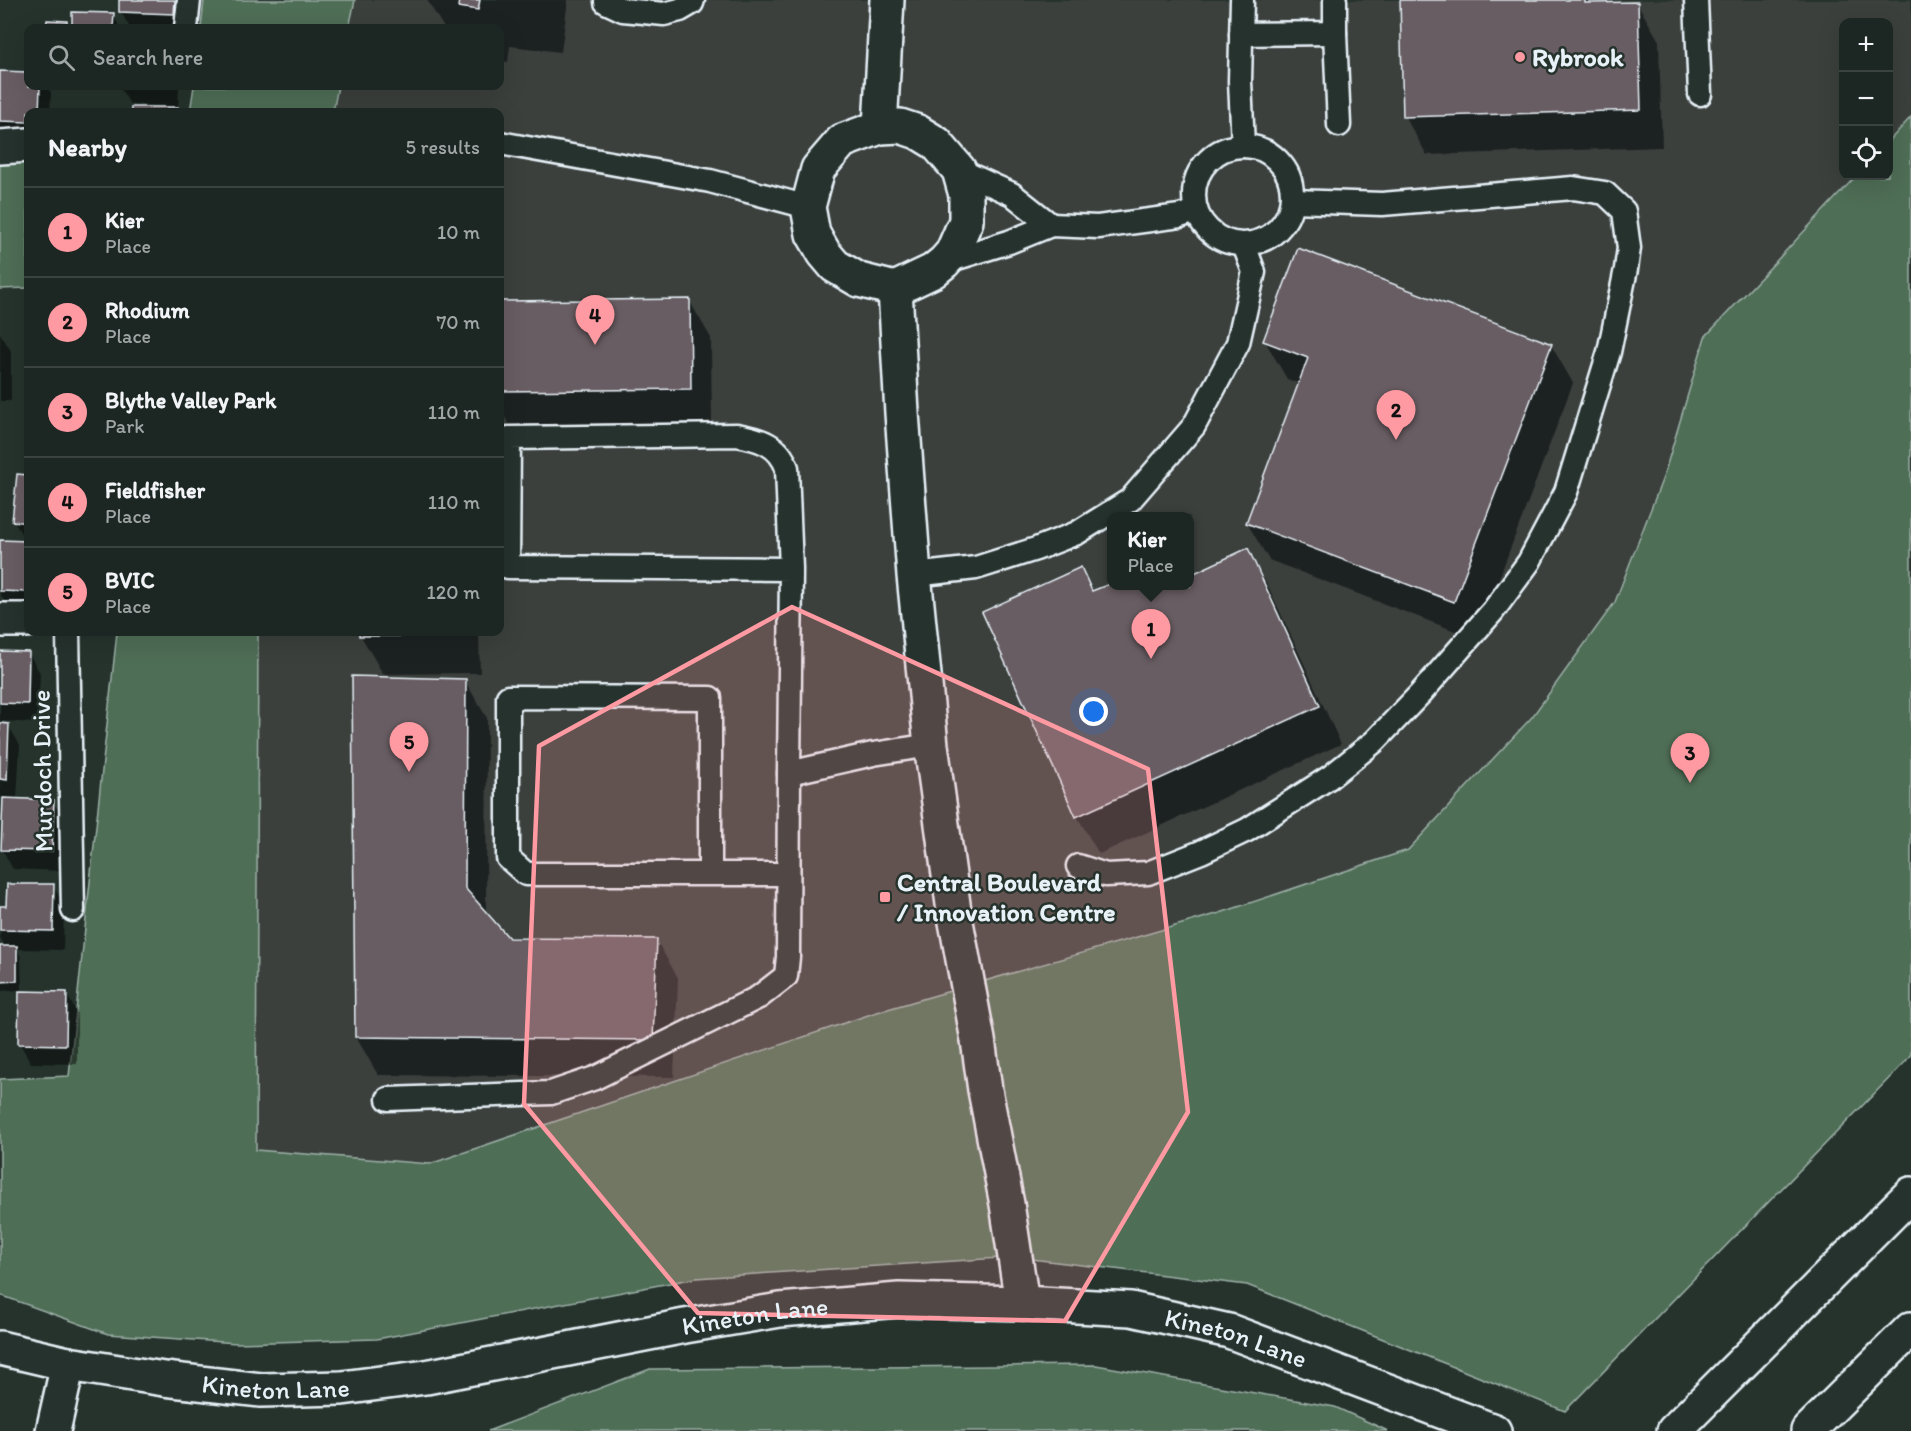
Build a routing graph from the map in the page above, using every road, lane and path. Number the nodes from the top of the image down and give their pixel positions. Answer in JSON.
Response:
{"nodes":[{"id":1,"x":189,"y":0,"type":"edge"},
{"id":2,"x":606,"y":0,"type":"edge"},
{"id":3,"x":693,"y":0,"type":"edge"},
{"id":4,"x":887,"y":0,"type":"edge"},
{"id":5,"x":1242,"y":0,"type":"edge"},
{"id":6,"x":1335,"y":0,"type":"edge"},
{"id":7,"x":1696,"y":0,"type":"edge"},
{"id":8,"x":186,"y":24,"type":"edge"},
{"id":9,"x":1335,"y":33,"type":"junction"},
{"id":10,"x":1241,"y":34,"type":"junction"},
{"id":11,"x":1700,"y":94,"type":"dead end"},
{"id":12,"x":1339,"y":125,"type":"dead end"},
{"id":13,"x":880,"y":127,"type":"junction"},
{"id":14,"x":504,"y":144,"type":"edge"},
{"id":15,"x":24,"y":145,"type":"edge"},
{"id":16,"x":1243,"y":146,"type":"junction"},
{"id":17,"x":0,"y":147,"type":"edge"},
{"id":18,"x":958,"y":170,"type":"junction"},
{"id":19,"x":1293,"y":201,"type":"junction"},
{"id":20,"x":808,"y":207,"type":"junction"},
{"id":21,"x":1196,"y":211,"type":"junction"},
{"id":22,"x":1051,"y":225,"type":"junction"},
{"id":23,"x":1244,"y":244,"type":"junction"},
{"id":24,"x":944,"y":262,"type":"junction"},
{"id":25,"x":895,"y":289,"type":"junction"},
{"id":26,"x":1110,"y":512,"type":"edge"},
{"id":27,"x":1107,"y":514,"type":"edge"},
{"id":28,"x":791,"y":569,"type":"junction"},
{"id":29,"x":914,"y":575,"type":"junction"},
{"id":30,"x":0,"y":620,"type":"edge"},
{"id":31,"x":24,"y":620,"type":"edge"},
{"id":32,"x":68,"y":636,"type":"edge"},
{"id":33,"x":931,"y":745,"type":"junction"},
{"id":34,"x":789,"y":773,"type":"junction"},
{"id":35,"x":1078,"y":866,"type":"dead end"},
{"id":36,"x":710,"y":874,"type":"junction"},
{"id":37,"x":788,"y":874,"type":"junction"},
{"id":38,"x":73,"y":910,"type":"dead end"},
{"id":39,"x":388,"y":1099,"type":"dead end"},
{"id":40,"x":1911,"y":1194,"type":"edge"},
{"id":41,"x":1022,"y":1303,"type":"junction"},
{"id":42,"x":1911,"y":1329,"type":"edge"},
{"id":43,"x":0,"y":1348,"type":"edge"},
{"id":44,"x":68,"y":1364,"type":"junction"},
{"id":45,"x":1490,"y":1429,"type":"edge"},
{"id":46,"x":53,"y":1431,"type":"edge"},
{"id":47,"x":1674,"y":1431,"type":"edge"},
{"id":48,"x":1808,"y":1431,"type":"edge"}],
"edges":[{"from":1,"to":8,"type":"lane"},
{"from":2,"to":3,"type":"lane"},
{"from":4,"to":13,"type":"main road"},
{"from":5,"to":10,"type":"lane"},
{"from":6,"to":9,"type":"lane"},
{"from":7,"to":11,"type":"lane"},
{"from":9,"to":10,"type":"lane"},
{"from":9,"to":12,"type":"lane"},
{"from":10,"to":16,"type":"lane"},
{"from":13,"to":18,"type":"main road"},
{"from":13,"to":20,"type":"main road"},
{"from":14,"to":20,"type":"lane"},
{"from":15,"to":17,"type":"main road"},
{"from":16,"to":19,"type":"lane"},
{"from":16,"to":21,"type":"lane"},
{"from":18,"to":22,"type":"lane"},
{"from":18,"to":24,"type":"main road"},
{"from":19,"to":23,"type":"lane"},
{"from":19,"to":35,"type":"lane"},
{"from":20,"to":25,"type":"main road"},
{"from":21,"to":22,"type":"lane"},
{"from":21,"to":23,"type":"lane"},
{"from":22,"to":24,"type":"lane"},
{"from":23,"to":26,"type":"lane"},
{"from":24,"to":25,"type":"main road"},
{"from":25,"to":29,"type":"main road"},
{"from":27,"to":29,"type":"lane"},
{"from":28,"to":28,"type":"lane"},
{"from":28,"to":34,"type":"lane"},
{"from":29,"to":33,"type":"main road"},
{"from":30,"to":31,"type":"main road"},
{"from":32,"to":38,"type":"lane","name":"Murdoch Drive"},
{"from":33,"to":34,"type":"lane"},
{"from":33,"to":41,"type":"main road"},
{"from":34,"to":37,"type":"lane"},
{"from":36,"to":36,"type":"lane"},
{"from":36,"to":37,"type":"lane"},
{"from":37,"to":39,"type":"lane"},
{"from":40,"to":47,"type":"main road"},
{"from":41,"to":44,"type":"main road","name":"Kineton Lane"},
{"from":41,"to":45,"type":"main road","name":"Kineton Lane"},
{"from":42,"to":48,"type":"main road"},
{"from":43,"to":44,"type":"main road","name":"Kineton Lane"},
{"from":44,"to":46,"type":"main road"}]}
